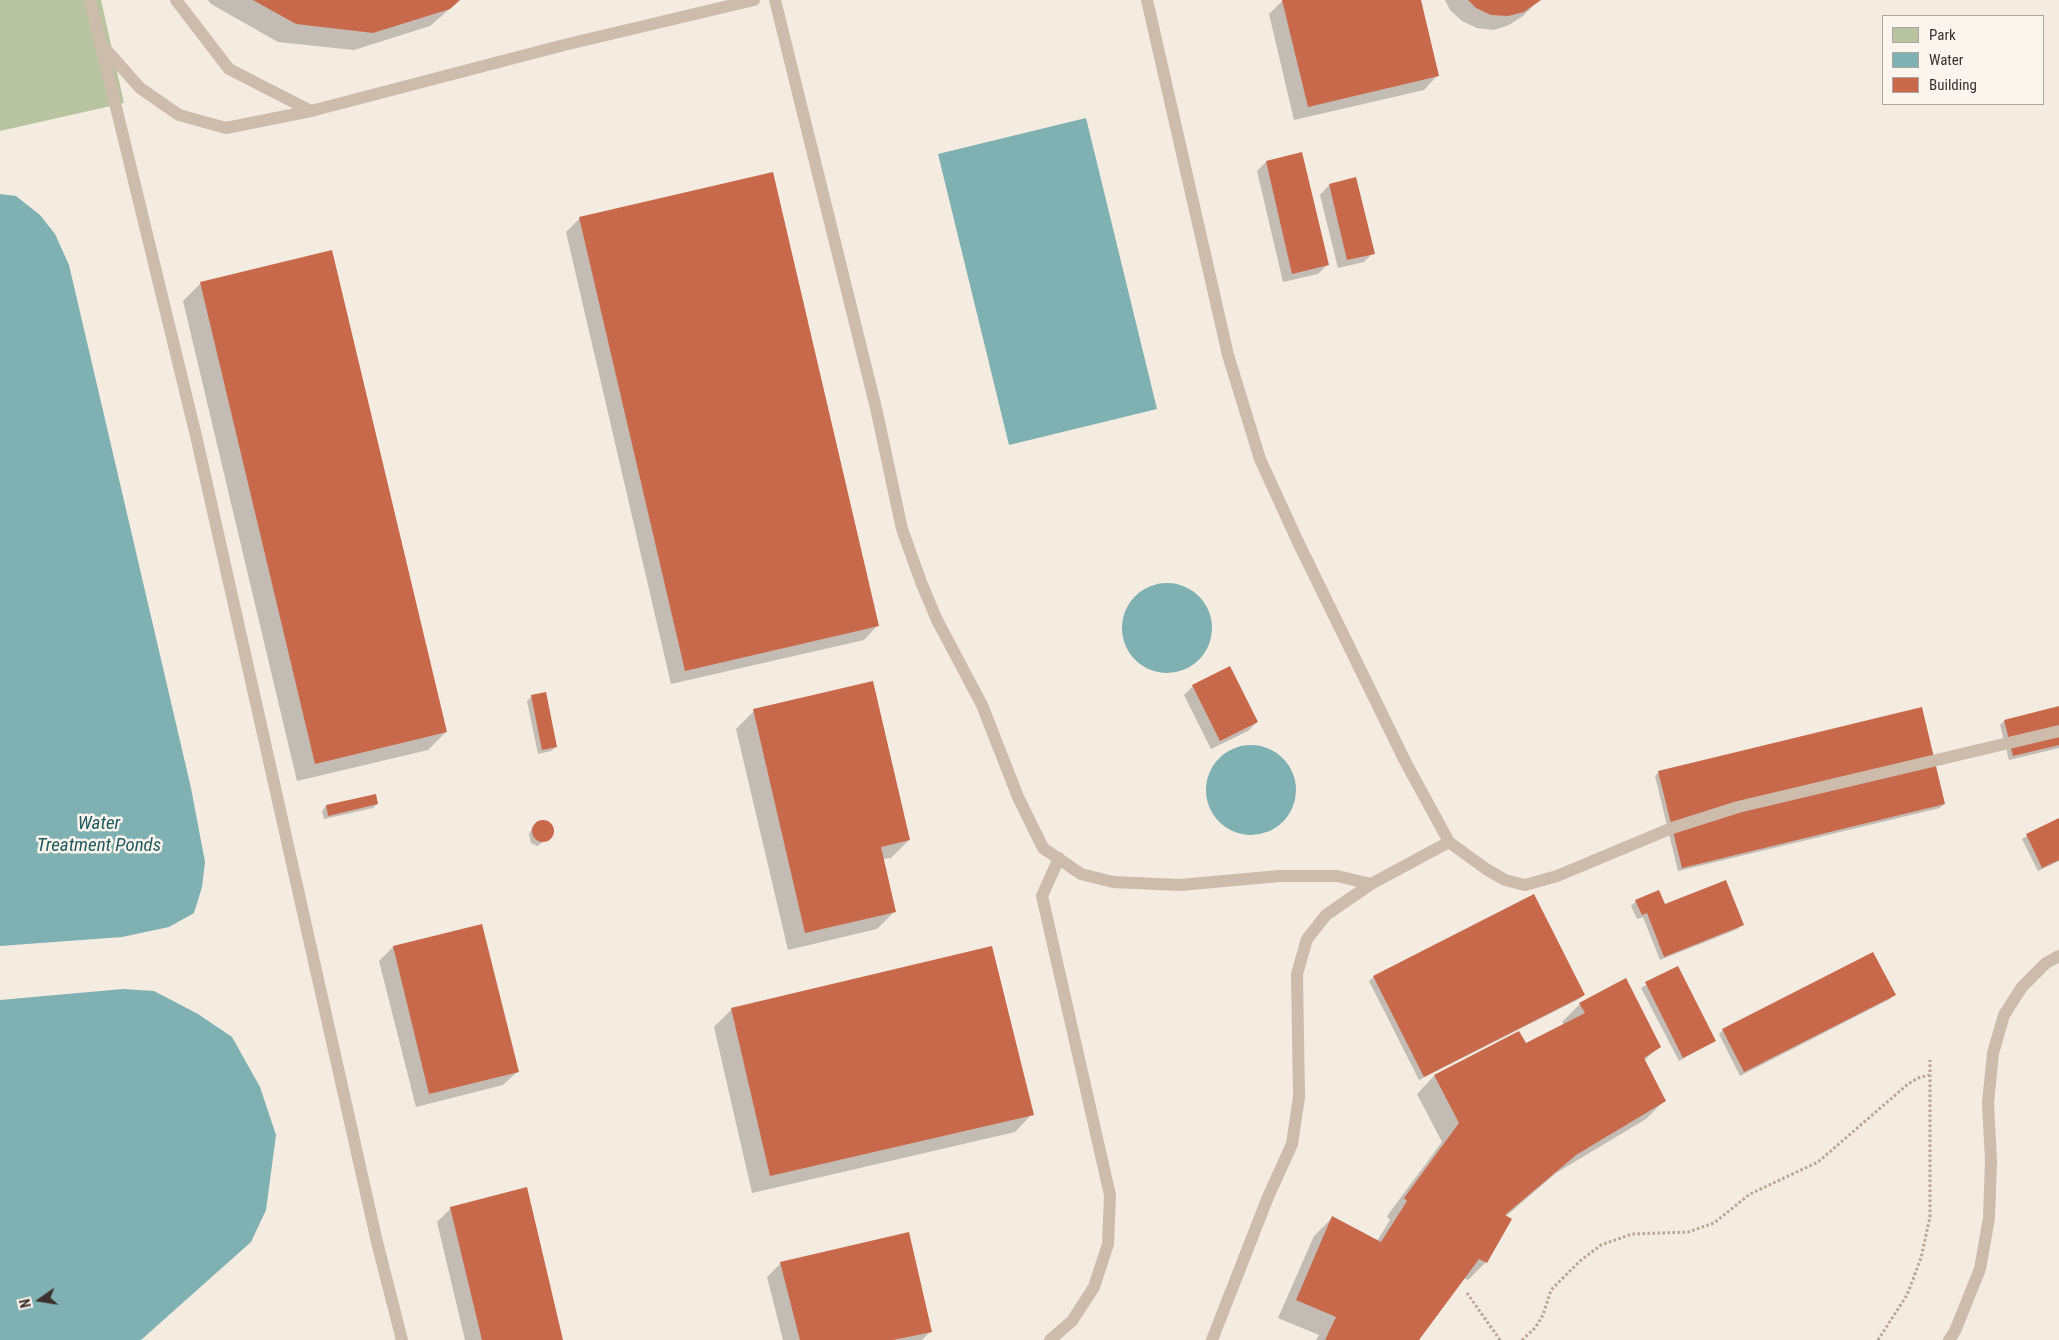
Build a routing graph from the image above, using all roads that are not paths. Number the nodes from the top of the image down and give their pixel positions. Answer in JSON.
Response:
{"nodes":[{"id":1,"x":90,"y":0,"type":"edge"},
{"id":2,"x":176,"y":0,"type":"edge"},
{"id":3,"x":754,"y":0,"type":"edge"},
{"id":4,"x":775,"y":0,"type":"edge"},
{"id":5,"x":1147,"y":0,"type":"edge"},
{"id":6,"x":100,"y":43,"type":"junction"},
{"id":7,"x":311,"y":111,"type":"junction"},
{"id":8,"x":2059,"y":731,"type":"edge"},
{"id":9,"x":1449,"y":842,"type":"junction"},
{"id":10,"x":1059,"y":858,"type":"junction"},
{"id":11,"x":1371,"y":884,"type":"junction"},
{"id":12,"x":2059,"y":956,"type":"edge"},
{"id":13,"x":402,"y":1340,"type":"edge"},
{"id":14,"x":1050,"y":1340,"type":"edge"},
{"id":15,"x":1212,"y":1340,"type":"edge"},
{"id":16,"x":1949,"y":1340,"type":"edge"}],
"edges":[{"from":1,"to":6,"type":"lane"},
{"from":2,"to":7,"type":"lane"},
{"from":3,"to":7,"type":"lane"},
{"from":4,"to":10,"type":"lane"},
{"from":5,"to":9,"type":"lane"},
{"from":6,"to":7,"type":"lane"},
{"from":6,"to":13,"type":"lane"},
{"from":8,"to":9,"type":"lane"},
{"from":9,"to":11,"type":"lane"},
{"from":10,"to":11,"type":"lane"},
{"from":10,"to":14,"type":"lane"},
{"from":11,"to":15,"type":"lane"},
{"from":12,"to":16,"type":"lane"}]}
